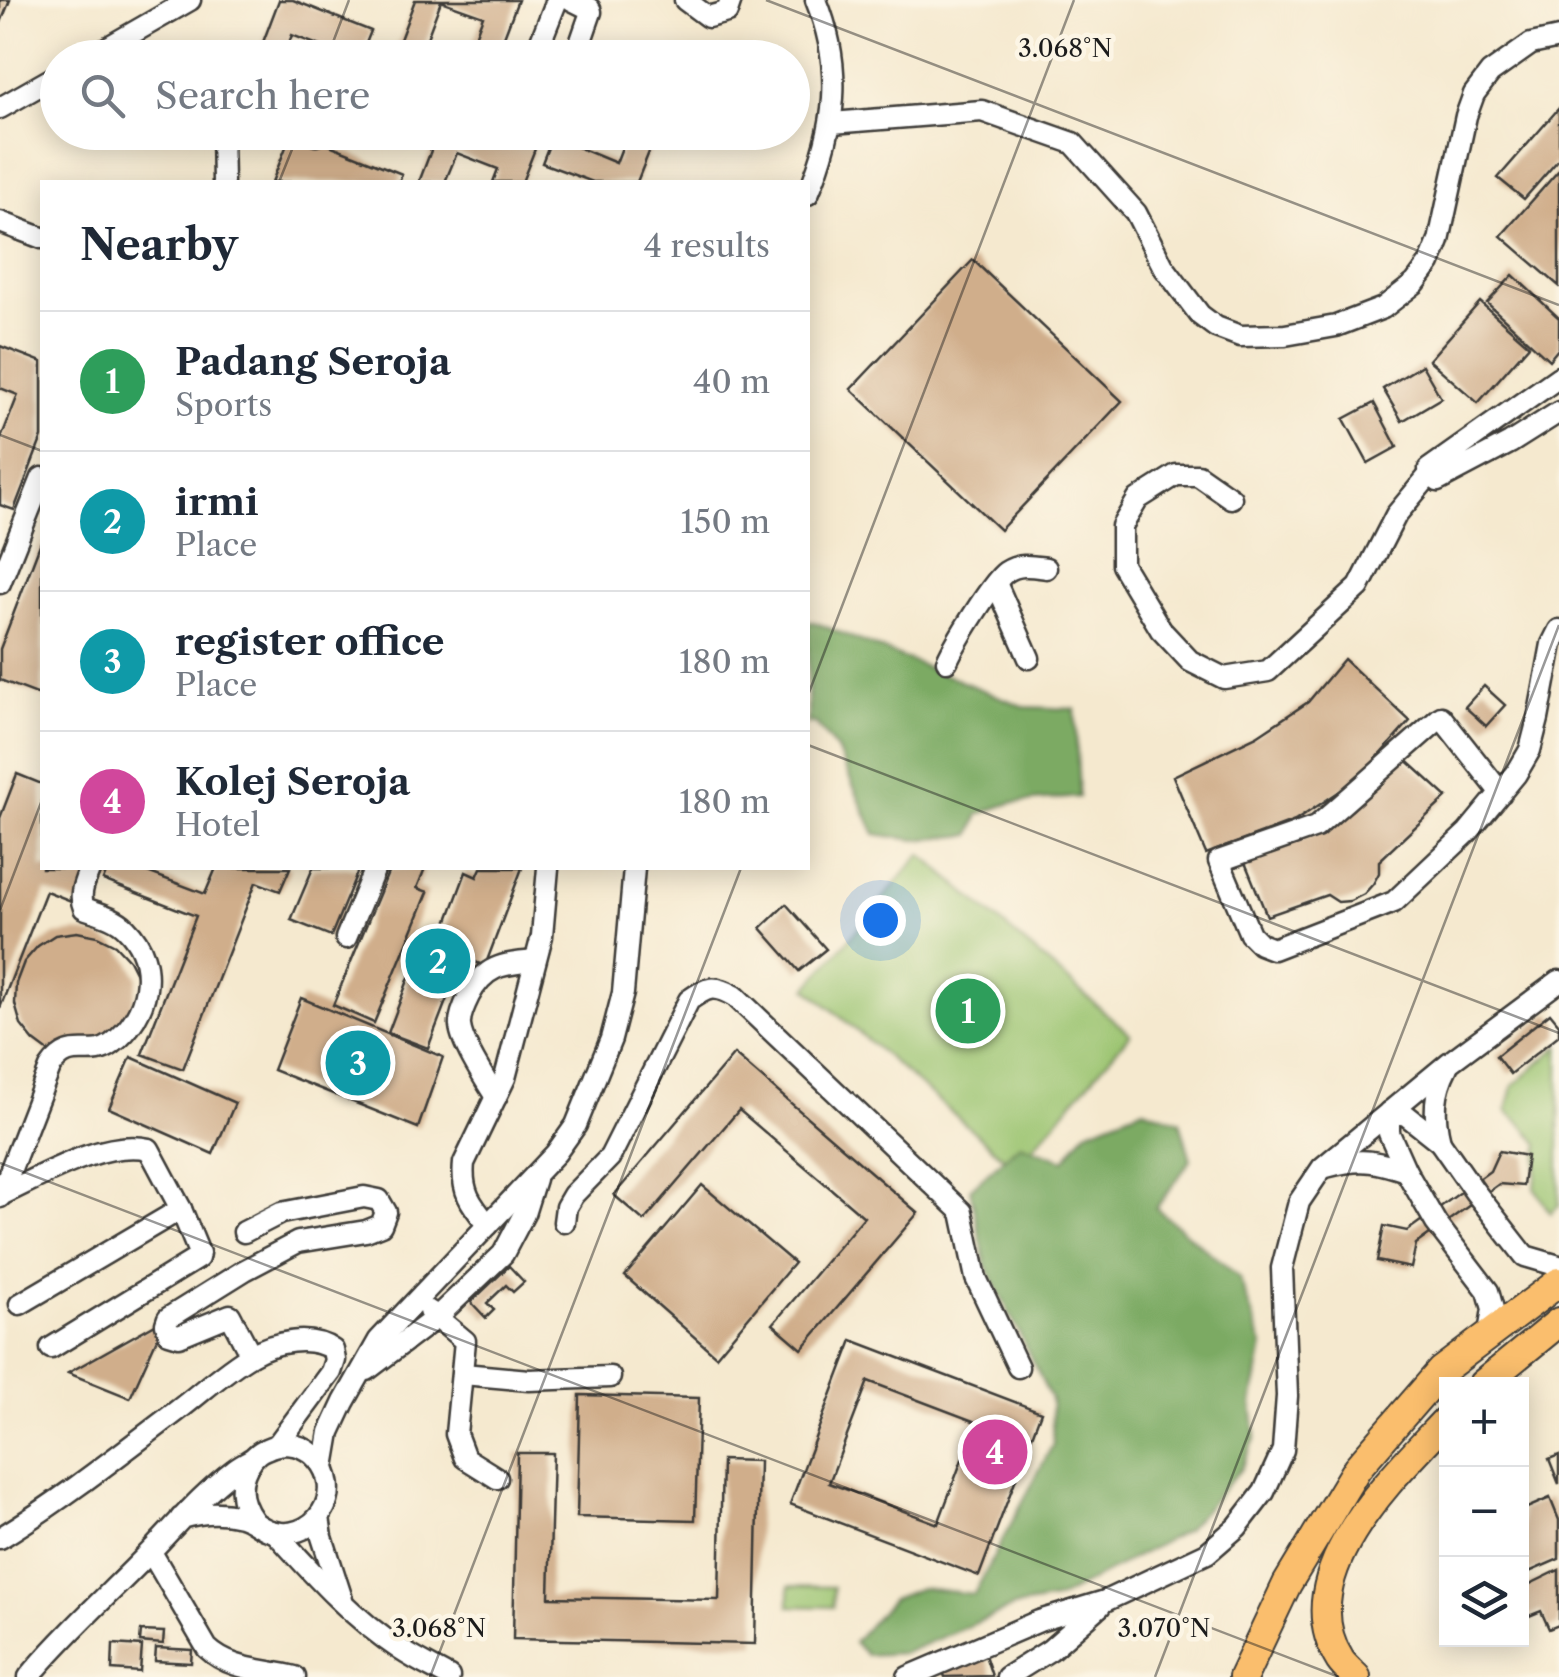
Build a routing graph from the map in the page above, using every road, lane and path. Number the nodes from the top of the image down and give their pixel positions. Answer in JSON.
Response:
{"nodes":[{"id":1,"x":190,"y":0,"type":"edge"},
{"id":2,"x":557,"y":0,"type":"edge"},
{"id":3,"x":572,"y":0,"type":"edge"},
{"id":4,"x":686,"y":0,"type":"edge"},
{"id":5,"x":731,"y":0,"type":"edge"},
{"id":6,"x":816,"y":0,"type":"edge"},
{"id":7,"x":1559,"y":38,"type":"edge"},
{"id":8,"x":125,"y":40,"type":"edge"},
{"id":9,"x":541,"y":40,"type":"edge"},
{"id":10,"x":581,"y":40,"type":"edge"},
{"id":11,"x":40,"y":81,"type":"edge"},
{"id":12,"x":10,"y":92,"type":"edge"},
{"id":13,"x":0,"y":108,"type":"edge"},
{"id":14,"x":832,"y":124,"type":"junction"},
{"id":15,"x":222,"y":150,"type":"edge"},
{"id":16,"x":223,"y":180,"type":"edge"},
{"id":17,"x":810,"y":188,"type":"edge"},
{"id":18,"x":0,"y":222,"type":"edge"},
{"id":19,"x":40,"y":237,"type":"edge"},
{"id":20,"x":1559,"y":378,"type":"edge"},
{"id":21,"x":1559,"y":412,"type":"edge"},
{"id":22,"x":1430,"y":474,"type":"junction"},
{"id":23,"x":40,"y":483,"type":"edge"},
{"id":24,"x":1230,"y":498,"type":"dead end"},
{"id":25,"x":1046,"y":568,"type":"dead end"},
{"id":26,"x":0,"y":583,"type":"edge"},
{"id":27,"x":996,"y":583,"type":"junction"},
{"id":28,"x":1559,"y":630,"type":"edge"},
{"id":29,"x":1029,"y":658,"type":"dead end"},
{"id":30,"x":948,"y":661,"type":"dead end"},
{"id":31,"x":1501,"y":793,"type":"junction"},
{"id":32,"x":89,"y":870,"type":"edge"},
{"id":33,"x":374,"y":870,"type":"edge"},
{"id":34,"x":548,"y":870,"type":"edge"},
{"id":35,"x":634,"y":870,"type":"edge"},
{"id":36,"x":346,"y":938,"type":"dead end"},
{"id":37,"x":535,"y":960,"type":"junction"},
{"id":38,"x":1559,"y":981,"type":"edge"},
{"id":39,"x":1450,"y":1062,"type":"junction"},
{"id":40,"x":496,"y":1097,"type":"junction"},
{"id":41,"x":1389,"y":1112,"type":"junction"},
{"id":42,"x":1440,"y":1142,"type":"junction"},
{"id":43,"x":1322,"y":1168,"type":"junction"},
{"id":44,"x":1406,"y":1171,"type":"junction"},
{"id":45,"x":538,"y":1172,"type":"junction"},
{"id":46,"x":0,"y":1196,"type":"edge"},
{"id":47,"x":180,"y":1209,"type":"junction"},
{"id":48,"x":564,"y":1222,"type":"dead end"},
{"id":49,"x":488,"y":1225,"type":"junction"},
{"id":50,"x":244,"y":1232,"type":"dead end"},
{"id":51,"x":1559,"y":1266,"type":"edge"},
{"id":52,"x":1559,"y":1282,"type":"edge"},
{"id":53,"x":416,"y":1300,"type":"junction"},
{"id":54,"x":20,"y":1304,"type":"dead end"},
{"id":55,"x":437,"y":1317,"type":"junction"},
{"id":56,"x":1559,"y":1322,"type":"edge"},
{"id":57,"x":1489,"y":1333,"type":"junction"},
{"id":58,"x":51,"y":1348,"type":"dead end"},
{"id":59,"x":251,"y":1355,"type":"junction"},
{"id":60,"x":1018,"y":1367,"type":"dead end"},
{"id":61,"x":463,"y":1374,"type":"junction"},
{"id":62,"x":361,"y":1375,"type":"junction"},
{"id":63,"x":610,"y":1377,"type":"dead end"},
{"id":64,"x":1492,"y":1377,"type":"edge"},
{"id":65,"x":1439,"y":1428,"type":"edge"},
{"id":66,"x":277,"y":1445,"type":"junction"},
{"id":67,"x":253,"y":1458,"type":"junction"},
{"id":68,"x":324,"y":1467,"type":"junction"},
{"id":69,"x":497,"y":1478,"type":"dead end"},
{"id":70,"x":319,"y":1517,"type":"junction"},
{"id":71,"x":181,"y":1518,"type":"junction"},
{"id":72,"x":253,"y":1520,"type":"junction"},
{"id":73,"x":275,"y":1532,"type":"junction"},
{"id":74,"x":0,"y":1538,"type":"edge"},
{"id":75,"x":150,"y":1552,"type":"junction"},
{"id":76,"x":342,"y":1601,"type":"junction"},
{"id":77,"x":1106,"y":1601,"type":"junction"},
{"id":78,"x":29,"y":1677,"type":"edge"},
{"id":79,"x":295,"y":1677,"type":"edge"},
{"id":80,"x":449,"y":1677,"type":"edge"},
{"id":81,"x":908,"y":1677,"type":"edge"},
{"id":82,"x":1007,"y":1677,"type":"edge"},
{"id":83,"x":1244,"y":1677,"type":"edge"},
{"id":84,"x":1356,"y":1677,"type":"edge"}],
"edges":[{"from":1,"to":8,"type":"street"},
{"from":2,"to":9,"type":"street"},
{"from":3,"to":10,"type":"street"},
{"from":4,"to":5,"type":"street"},
{"from":6,"to":14,"type":"street"},
{"from":7,"to":14,"type":"street"},
{"from":11,"to":12,"type":"street"},
{"from":12,"to":13,"type":"street"},
{"from":14,"to":17,"type":"street"},
{"from":15,"to":16,"type":"street"},
{"from":18,"to":19,"type":"street"},
{"from":20,"to":22,"type":"street"},
{"from":21,"to":22,"type":"street"},
{"from":22,"to":24,"type":"street"},
{"from":23,"to":26,"type":"street"},
{"from":25,"to":27,"type":"street"},
{"from":27,"to":29,"type":"street"},
{"from":27,"to":30,"type":"street"},
{"from":28,"to":31,"type":"street"},
{"from":31,"to":31,"type":"street"},
{"from":32,"to":46,"type":"street"},
{"from":33,"to":36,"type":"street"},
{"from":34,"to":37,"type":"street"},
{"from":35,"to":45,"type":"street"},
{"from":37,"to":40,"type":"street"},
{"from":37,"to":40,"type":"street"},
{"from":38,"to":39,"type":"street"},
{"from":39,"to":41,"type":"street"},
{"from":39,"to":42,"type":"street"},
{"from":40,"to":49,"type":"street"},
{"from":41,"to":42,"type":"street"},
{"from":41,"to":43,"type":"street"},
{"from":41,"to":44,"type":"street"},
{"from":42,"to":51,"type":"street"},
{"from":43,"to":44,"type":"street"},
{"from":43,"to":77,"type":"street"},
{"from":44,"to":57,"type":"street"},
{"from":45,"to":49,"type":"street"},
{"from":45,"to":55,"type":"street"},
{"from":46,"to":47,"type":"street"},
{"from":47,"to":54,"type":"street"},
{"from":47,"to":58,"type":"street"},
{"from":48,"to":60,"type":"street"},
{"from":49,"to":53,"type":"street"},
{"from":50,"to":59,"type":"street"},
{"from":52,"to":57,"type":"main road"},
{"from":53,"to":55,"type":"street"},
{"from":53,"to":62,"type":"street"},
{"from":55,"to":61,"type":"street"},
{"from":55,"to":62,"type":"street"},
{"from":56,"to":64,"type":"main road"},
{"from":57,"to":83,"type":"main road"},
{"from":59,"to":66,"type":"street"},
{"from":59,"to":74,"type":"street"},
{"from":61,"to":63,"type":"street"},
{"from":61,"to":69,"type":"street"},
{"from":62,"to":68,"type":"street"},
{"from":65,"to":84,"type":"main road"},
{"from":66,"to":67,"type":"street"},
{"from":66,"to":68,"type":"street"},
{"from":67,"to":71,"type":"street"},
{"from":67,"to":72,"type":"street"},
{"from":68,"to":70,"type":"street"},
{"from":70,"to":73,"type":"street"},
{"from":70,"to":76,"type":"street"},
{"from":71,"to":72,"type":"street"},
{"from":71,"to":75,"type":"street"},
{"from":72,"to":73,"type":"street"},
{"from":73,"to":76,"type":"street"},
{"from":75,"to":78,"type":"street"},
{"from":75,"to":79,"type":"street"},
{"from":76,"to":80,"type":"street"},
{"from":77,"to":81,"type":"street"},
{"from":77,"to":82,"type":"street"}]}
